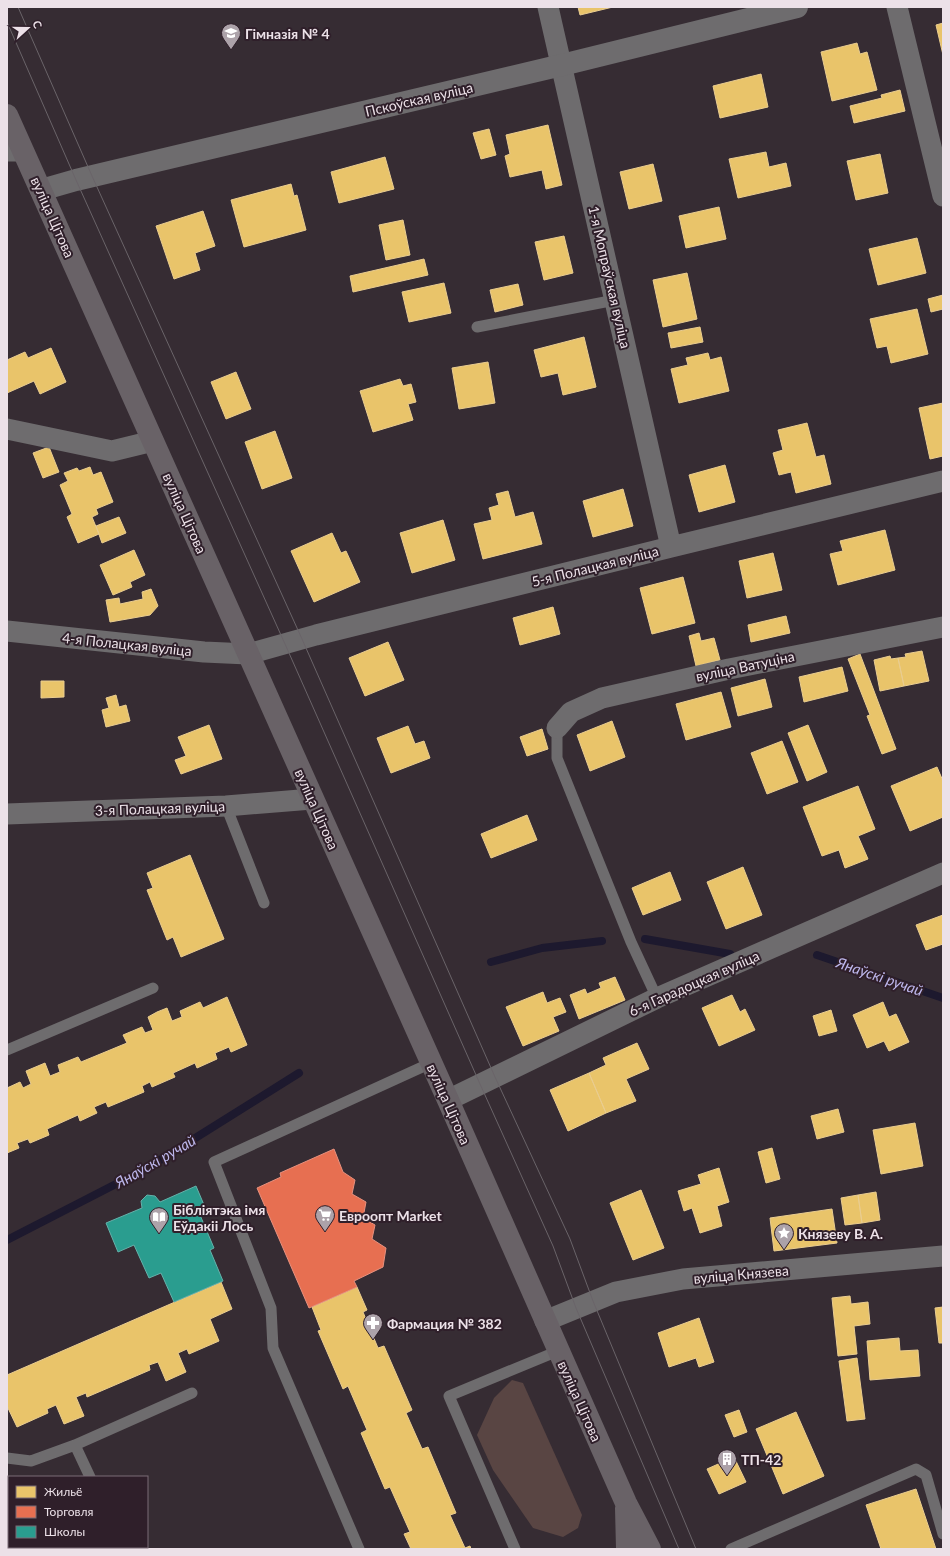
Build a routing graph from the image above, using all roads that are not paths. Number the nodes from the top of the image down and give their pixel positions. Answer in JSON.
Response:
{"nodes":[{"id":1,"x":548,"y":7,"type":"edge"},
{"id":2,"x":797,"y":7,"type":"edge"},
{"id":3,"x":897,"y":7,"type":"edge"},
{"id":4,"x":562,"y":65,"type":"junction"},
{"id":5,"x":7,"y":115,"type":"edge"},
{"id":6,"x":15,"y":151,"type":"edge"},
{"id":7,"x":41,"y":190,"type":"junction"},
{"id":8,"x":943,"y":196,"type":"edge"},
{"id":9,"x":615,"y":300,"type":"junction"},
{"id":10,"x":476,"y":327,"type":"dead end"},
{"id":11,"x":7,"y":429,"type":"edge"},
{"id":12,"x":153,"y":441,"type":"junction"},
{"id":13,"x":943,"y":481,"type":"edge"},
{"id":14,"x":671,"y":547,"type":"junction"},
{"id":15,"x":943,"y":627,"type":"edge"},
{"id":16,"x":7,"y":631,"type":"edge"},
{"id":17,"x":248,"y":654,"type":"junction"},
{"id":18,"x":557,"y":728,"type":"joint"},
{"id":19,"x":312,"y":799,"type":"junction"},
{"id":20,"x":226,"y":806,"type":"junction"},
{"id":21,"x":7,"y":814,"type":"edge"},
{"id":22,"x":943,"y":873,"type":"edge"},
{"id":23,"x":264,"y":903,"type":"dead end"},
{"id":24,"x":153,"y":988,"type":"dead end"},
{"id":25,"x":658,"y":998,"type":"junction"},
{"id":26,"x":7,"y":1050,"type":"edge"},
{"id":27,"x":431,"y":1063,"type":"junction"},
{"id":28,"x":448,"y":1100,"type":"junction"},
{"id":29,"x":943,"y":1256,"type":"edge"},
{"id":30,"x":545,"y":1321,"type":"junction"},
{"id":31,"x":558,"y":1351,"type":"junction"},
{"id":32,"x":192,"y":1393,"type":"dead end"},
{"id":33,"x":76,"y":1445,"type":"junction"},
{"id":34,"x":7,"y":1458,"type":"edge"},
{"id":35,"x":90,"y":1476,"type":"edge"},
{"id":36,"x":626,"y":1503,"type":"junction"},
{"id":37,"x":943,"y":1534,"type":"edge"},
{"id":38,"x":359,"y":1549,"type":"edge"},
{"id":39,"x":515,"y":1549,"type":"edge"},
{"id":40,"x":628,"y":1549,"type":"edge"},
{"id":41,"x":650,"y":1549,"type":"edge"},
{"id":42,"x":732,"y":1549,"type":"edge"}],
"edges":[{"from":1,"to":4,"type":"street","name":"1-я Мопраўская вуліца"},
{"from":2,"to":4,"type":"street","name":"Пскоўская вуліца"},
{"from":3,"to":8,"type":"street"},
{"from":4,"to":7,"type":"street","name":"Пскоўская вуліца"},
{"from":4,"to":9,"type":"street","name":"1-я Мопраўская вуліца"},
{"from":5,"to":6,"type":"main road","name":"вуліца Цітова"},
{"from":6,"to":7,"type":"main road","name":"вуліца Цітова"},
{"from":7,"to":12,"type":"main road","name":"вуліца Цітова"},
{"from":9,"to":10,"type":"lane"},
{"from":9,"to":14,"type":"street","name":"1-я Мопраўская вуліца"},
{"from":11,"to":12,"type":"street"},
{"from":12,"to":17,"type":"main road","name":"вуліца Цітова"},
{"from":13,"to":14,"type":"street","name":"5-я Полацкая вуліца"},
{"from":14,"to":17,"type":"street","name":"5-я Полацкая вуліца"},
{"from":15,"to":18,"type":"street","name":"вуліца Ватуціна"},
{"from":16,"to":17,"type":"street","name":"4-я Полацкая вуліца"},
{"from":17,"to":19,"type":"main road","name":"вуліца Цітова"},
{"from":18,"to":25,"type":"lane"},
{"from":19,"to":20,"type":"street","name":"3-я Полацкая вуліца"},
{"from":19,"to":27,"type":"main road","name":"вуліца Цітова"},
{"from":20,"to":21,"type":"street","name":"3-я Полацкая вуліца"},
{"from":20,"to":23,"type":"lane"},
{"from":22,"to":25,"type":"street","name":"6-я Гарадоцкая вуліца"},
{"from":24,"to":26,"type":"lane"},
{"from":25,"to":28,"type":"street","name":"6-я Гарадоцкая вуліца"},
{"from":27,"to":28,"type":"main road","name":"вуліца Цітова"},
{"from":27,"to":38,"type":"lane"},
{"from":28,"to":30,"type":"main road","name":"вуліца Цітова"},
{"from":29,"to":30,"type":"street","name":"вуліца Князева"},
{"from":30,"to":31,"type":"main road","name":"вуліца Цітова"},
{"from":31,"to":36,"type":"main road","name":"вуліца Цітова"},
{"from":31,"to":39,"type":"lane"},
{"from":32,"to":33,"type":"lane"},
{"from":33,"to":34,"type":"lane"},
{"from":33,"to":35,"type":"lane"},
{"from":36,"to":40,"type":"main road","name":"вуліца Цітова"},
{"from":36,"to":41,"type":"main road","name":"вуліца Цітова"},
{"from":37,"to":42,"type":"lane"}]}
